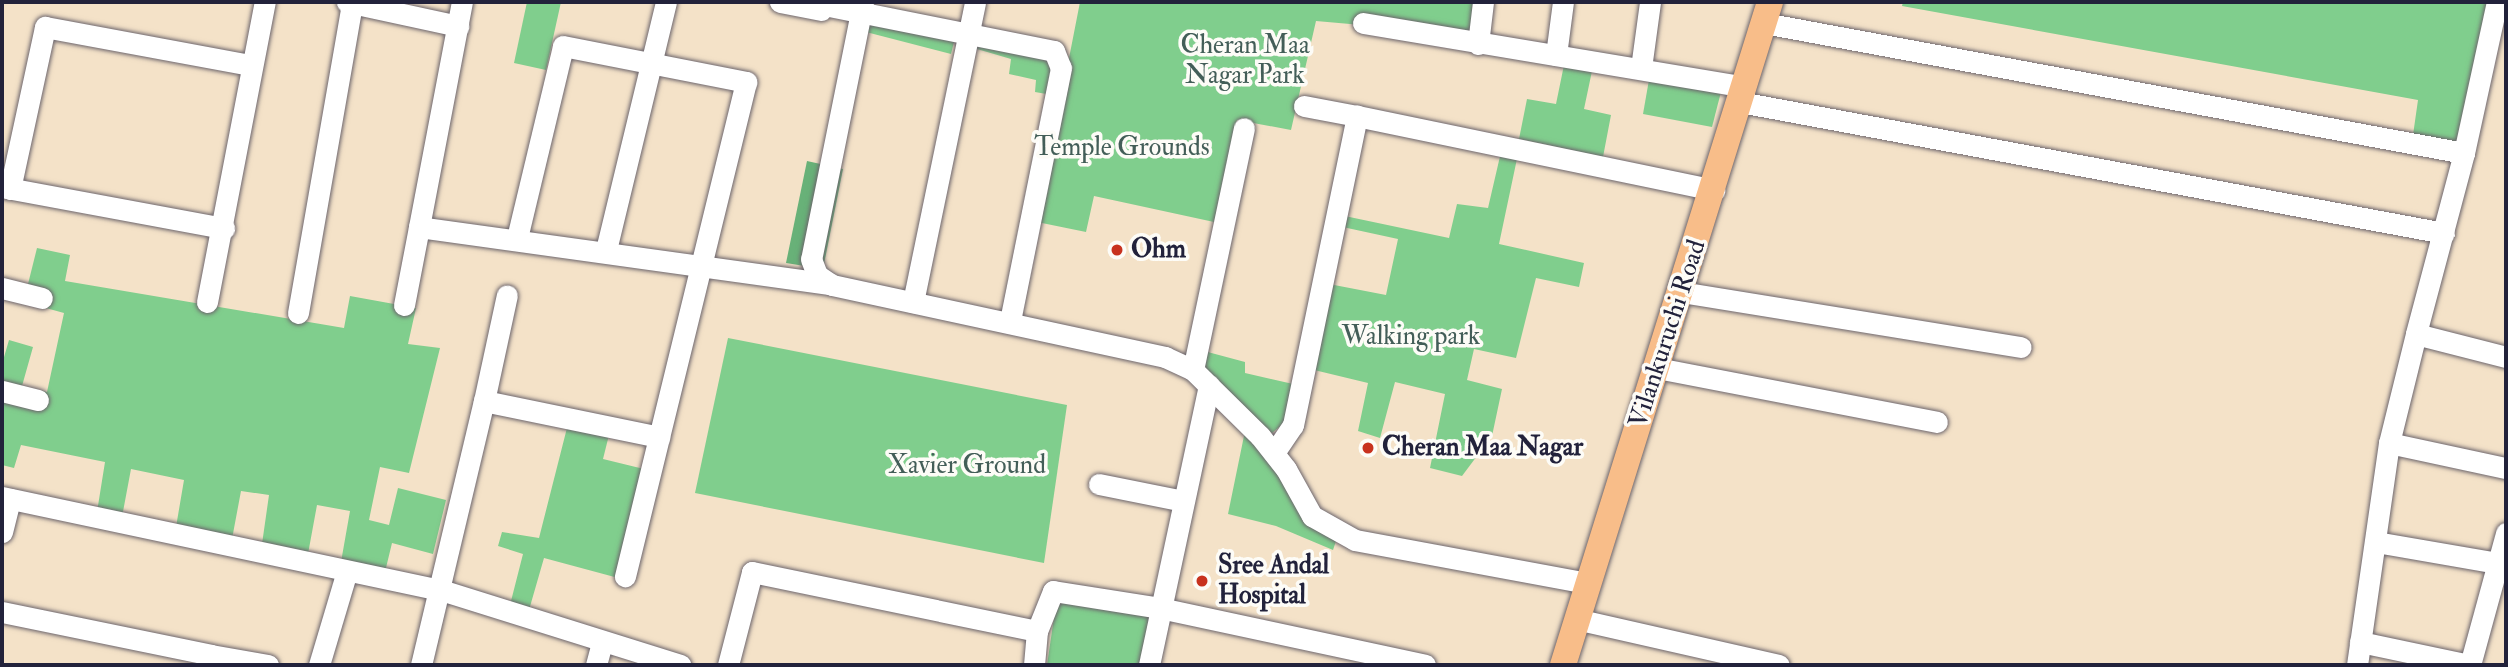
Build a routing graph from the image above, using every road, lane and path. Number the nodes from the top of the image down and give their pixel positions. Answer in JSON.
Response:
{"nodes":[{"id":1,"x":265,"y":2,"type":"edge"},
{"id":2,"x":349,"y":2,"type":"edge"},
{"id":3,"x":462,"y":2,"type":"edge"},
{"id":4,"x":666,"y":2,"type":"edge"},
{"id":5,"x":780,"y":2,"type":"edge"},
{"id":6,"x":809,"y":2,"type":"edge"},
{"id":7,"x":975,"y":2,"type":"edge"},
{"id":8,"x":1483,"y":2,"type":"edge"},
{"id":9,"x":1563,"y":2,"type":"edge"},
{"id":10,"x":1650,"y":2,"type":"edge"},
{"id":11,"x":2497,"y":2,"type":"edge"},
{"id":12,"x":861,"y":11,"type":"edge"},
{"id":13,"x":1767,"y":12,"type":"edge"},
{"id":14,"x":1363,"y":23,"type":"dead end"},
{"id":15,"x":458,"y":26,"type":"junction"},
{"id":16,"x":968,"y":35,"type":"junction"},
{"id":17,"x":2497,"y":40,"type":"edge"},
{"id":18,"x":1478,"y":44,"type":"junction"},
{"id":19,"x":1556,"y":55,"type":"junction"},
{"id":20,"x":651,"y":64,"type":"junction"},
{"id":21,"x":251,"y":65,"type":"junction"},
{"id":22,"x":1641,"y":68,"type":"junction"},
{"id":23,"x":1742,"y":95,"type":"junction"},
{"id":24,"x":1304,"y":106,"type":"dead end"},
{"id":25,"x":1357,"y":116,"type":"junction"},
{"id":26,"x":1244,"y":128,"type":"dead end"},
{"id":27,"x":2465,"y":153,"type":"junction"},
{"id":28,"x":6,"y":188,"type":"edge"},
{"id":29,"x":1714,"y":190,"type":"junction"},
{"id":30,"x":419,"y":227,"type":"junction"},
{"id":31,"x":224,"y":228,"type":"junction"},
{"id":32,"x":2444,"y":233,"type":"junction"},
{"id":33,"x":517,"y":237,"type":"junction"},
{"id":34,"x":606,"y":250,"type":"junction"},
{"id":35,"x":702,"y":265,"type":"junction"},
{"id":36,"x":831,"y":285,"type":"junction"},
{"id":37,"x":2,"y":288,"type":"edge"},
{"id":38,"x":1681,"y":292,"type":"junction"},
{"id":39,"x":507,"y":295,"type":"dead end"},
{"id":40,"x":42,"y":299,"type":"dead end"},
{"id":41,"x":207,"y":302,"type":"dead end"},
{"id":42,"x":913,"y":302,"type":"junction"},
{"id":43,"x":404,"y":305,"type":"dead end"},
{"id":44,"x":298,"y":313,"type":"dead end"},
{"id":45,"x":1010,"y":321,"type":"junction"},
{"id":46,"x":2416,"y":334,"type":"junction"},
{"id":47,"x":2021,"y":347,"type":"dead end"},
{"id":48,"x":2506,"y":357,"type":"edge"},
{"id":49,"x":1657,"y":368,"type":"junction"},
{"id":50,"x":1193,"y":370,"type":"junction"},
{"id":51,"x":1209,"y":385,"type":"junction"},
{"id":52,"x":2,"y":391,"type":"edge"},
{"id":53,"x":38,"y":400,"type":"dead end"},
{"id":54,"x":484,"y":401,"type":"junction"},
{"id":55,"x":1937,"y":422,"type":"dead end"},
{"id":56,"x":659,"y":437,"type":"junction"},
{"id":57,"x":2389,"y":443,"type":"junction"},
{"id":58,"x":1274,"y":453,"type":"junction"},
{"id":59,"x":2506,"y":468,"type":"edge"},
{"id":60,"x":1099,"y":484,"type":"dead end"},
{"id":61,"x":6,"y":498,"type":"edge"},
{"id":62,"x":1183,"y":500,"type":"junction"},
{"id":63,"x":2,"y":532,"type":"edge"},
{"id":64,"x":2506,"y":533,"type":"edge"},
{"id":65,"x":2376,"y":542,"type":"junction"},
{"id":66,"x":2498,"y":563,"type":"junction"},
{"id":67,"x":347,"y":571,"type":"junction"},
{"id":68,"x":625,"y":576,"type":"dead end"},
{"id":69,"x":1587,"y":583,"type":"junction"},
{"id":70,"x":441,"y":590,"type":"junction"},
{"id":71,"x":1160,"y":608,"type":"junction"},
{"id":72,"x":2,"y":612,"type":"edge"},
{"id":73,"x":1576,"y":619,"type":"junction"},
{"id":74,"x":1037,"y":631,"type":"junction"},
{"id":75,"x":602,"y":642,"type":"junction"},
{"id":76,"x":2360,"y":642,"type":"junction"},
{"id":77,"x":210,"y":660,"type":"edge"},
{"id":78,"x":268,"y":665,"type":"edge"},
{"id":79,"x":319,"y":665,"type":"edge"},
{"id":80,"x":421,"y":665,"type":"edge"},
{"id":81,"x":596,"y":665,"type":"edge"},
{"id":82,"x":681,"y":665,"type":"edge"},
{"id":83,"x":728,"y":665,"type":"edge"},
{"id":84,"x":1034,"y":665,"type":"edge"},
{"id":85,"x":1149,"y":665,"type":"edge"},
{"id":86,"x":1425,"y":665,"type":"edge"},
{"id":87,"x":1563,"y":665,"type":"edge"},
{"id":88,"x":1779,"y":665,"type":"edge"},
{"id":89,"x":2357,"y":665,"type":"edge"},
{"id":90,"x":2470,"y":665,"type":"edge"}],
"edges":[{"from":1,"to":21,"type":"street"},
{"from":2,"to":15,"type":"street"},
{"from":2,"to":44,"type":"street"},
{"from":3,"to":15,"type":"street"},
{"from":4,"to":20,"type":"street"},
{"from":5,"to":12,"type":"street"},
{"from":6,"to":12,"type":"street"},
{"from":7,"to":16,"type":"street"},
{"from":8,"to":18,"type":"street"},
{"from":9,"to":19,"type":"street"},
{"from":10,"to":22,"type":"street"},
{"from":11,"to":17,"type":"street"},
{"from":12,"to":16,"type":"street"},
{"from":12,"to":36,"type":"street"},
{"from":13,"to":23,"type":"main road","name":"Vilankuruchi Road"},
{"from":13,"to":27,"type":"street"},
{"from":14,"to":18,"type":"street"},
{"from":15,"to":30,"type":"street"},
{"from":16,"to":42,"type":"street"},
{"from":16,"to":45,"type":"street"},
{"from":17,"to":27,"type":"street"},
{"from":18,"to":19,"type":"street"},
{"from":19,"to":22,"type":"street"},
{"from":20,"to":33,"type":"street"},
{"from":20,"to":34,"type":"street"},
{"from":20,"to":35,"type":"street"},
{"from":21,"to":28,"type":"street"},
{"from":21,"to":31,"type":"street"},
{"from":22,"to":23,"type":"street"},
{"from":23,"to":29,"type":"main road","name":"Vilankuruchi Road"},
{"from":23,"to":32,"type":"street"},
{"from":24,"to":25,"type":"street"},
{"from":25,"to":29,"type":"street"},
{"from":25,"to":58,"type":"street"},
{"from":26,"to":50,"type":"street"},
{"from":27,"to":32,"type":"street"},
{"from":28,"to":31,"type":"street"},
{"from":29,"to":38,"type":"main road","name":"Vilankuruchi Road"},
{"from":30,"to":33,"type":"street"},
{"from":30,"to":43,"type":"street"},
{"from":31,"to":41,"type":"street"},
{"from":32,"to":46,"type":"street"},
{"from":33,"to":34,"type":"street"},
{"from":34,"to":35,"type":"street"},
{"from":35,"to":36,"type":"street"},
{"from":35,"to":56,"type":"street"},
{"from":36,"to":42,"type":"street"},
{"from":37,"to":40,"type":"street"},
{"from":38,"to":47,"type":"street"},
{"from":38,"to":49,"type":"main road","name":"Vilankuruchi Road"},
{"from":39,"to":54,"type":"street"},
{"from":42,"to":45,"type":"street"},
{"from":45,"to":50,"type":"street"},
{"from":46,"to":48,"type":"street"},
{"from":46,"to":57,"type":"street"},
{"from":49,"to":55,"type":"street"},
{"from":49,"to":69,"type":"main road","name":"Vilankuruchi Road"},
{"from":50,"to":51,"type":"street"},
{"from":51,"to":58,"type":"street"},
{"from":51,"to":62,"type":"street"},
{"from":52,"to":53,"type":"street"},
{"from":54,"to":56,"type":"street"},
{"from":54,"to":70,"type":"street"},
{"from":56,"to":68,"type":"street"},
{"from":57,"to":59,"type":"street"},
{"from":57,"to":65,"type":"street"},
{"from":58,"to":69,"type":"street"},
{"from":60,"to":62,"type":"street"},
{"from":61,"to":63,"type":"street"},
{"from":61,"to":67,"type":"street"},
{"from":62,"to":71,"type":"street"},
{"from":64,"to":66,"type":"street"},
{"from":65,"to":66,"type":"street"},
{"from":65,"to":76,"type":"street"},
{"from":66,"to":90,"type":"street"},
{"from":67,"to":70,"type":"street"},
{"from":67,"to":79,"type":"street"},
{"from":69,"to":73,"type":"main road","name":"Vilankuruchi Road"},
{"from":70,"to":75,"type":"street"},
{"from":70,"to":80,"type":"street"},
{"from":71,"to":74,"type":"street"},
{"from":71,"to":85,"type":"street"},
{"from":71,"to":86,"type":"street"},
{"from":72,"to":77,"type":"street"},
{"from":73,"to":87,"type":"main road","name":"Vilankuruchi Road"},
{"from":73,"to":88,"type":"street"},
{"from":74,"to":83,"type":"street"},
{"from":74,"to":84,"type":"street"},
{"from":75,"to":81,"type":"street"},
{"from":75,"to":82,"type":"street"},
{"from":76,"to":89,"type":"street"},
{"from":76,"to":90,"type":"street"},
{"from":77,"to":78,"type":"street"}]}
